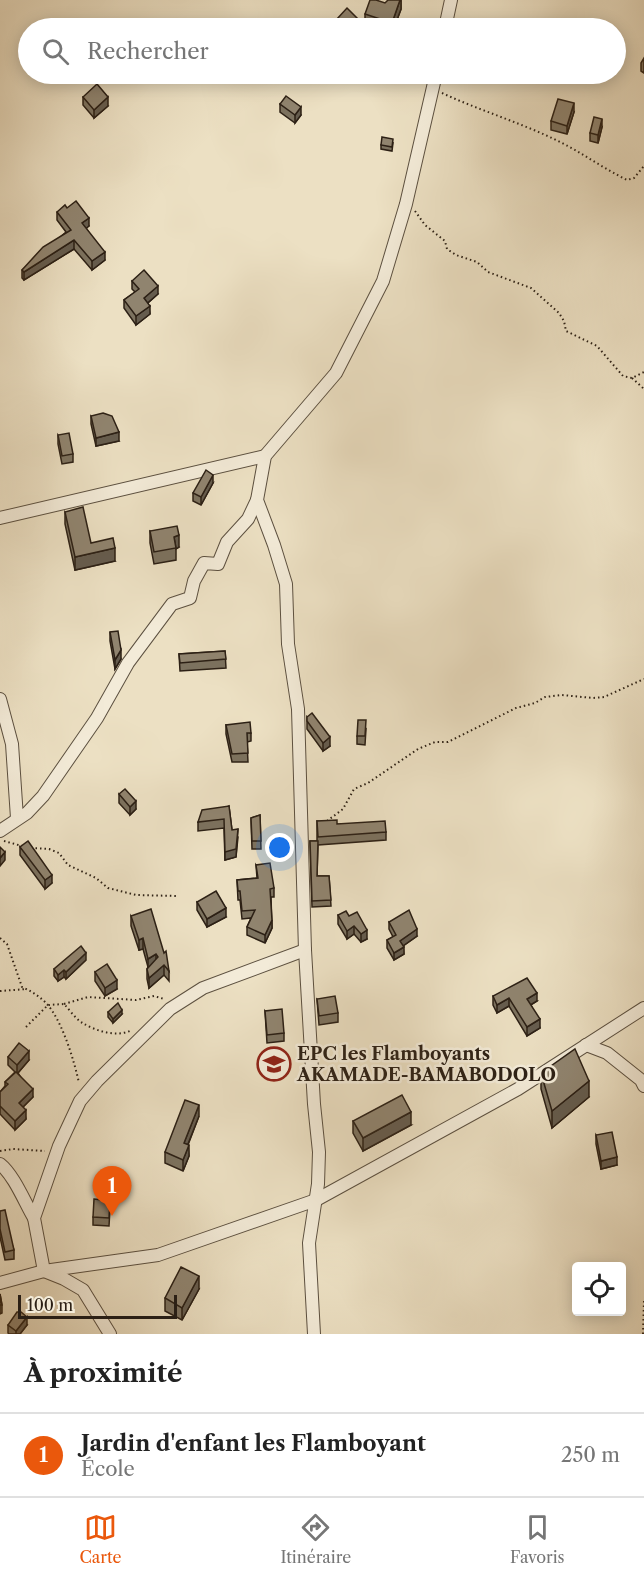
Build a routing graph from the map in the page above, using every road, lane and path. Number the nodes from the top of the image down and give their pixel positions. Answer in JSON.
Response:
{"nodes":[{"id":1,"x":451,"y":0,"type":"edge"},
{"id":2,"x":447,"y":18,"type":"edge"},
{"id":3,"x":434,"y":84,"type":"edge"},
{"id":4,"x":431,"y":95,"type":"junction"},
{"id":5,"x":644,"y":166,"type":"edge"},
{"id":6,"x":406,"y":204,"type":"junction"},
{"id":7,"x":644,"y":372,"type":"edge"},
{"id":8,"x":632,"y":378,"type":"junction"},
{"id":9,"x":644,"y":389,"type":"edge"},
{"id":10,"x":265,"y":456,"type":"junction"},
{"id":11,"x":257,"y":500,"type":"junction"},
{"id":12,"x":0,"y":518,"type":"edge"},
{"id":13,"x":644,"y":679,"type":"edge"},
{"id":14,"x":0,"y":699,"type":"edge"},
{"id":15,"x":16,"y":818,"type":"junction"},
{"id":16,"x":323,"y":825,"type":"edge"},
{"id":17,"x":0,"y":831,"type":"edge"},
{"id":18,"x":0,"y":841,"type":"edge"},
{"id":19,"x":178,"y":896,"type":"dead end"},
{"id":20,"x":0,"y":938,"type":"edge"},
{"id":21,"x":305,"y":950,"type":"junction"},
{"id":22,"x":27,"y":989,"type":"junction"},
{"id":23,"x":0,"y":991,"type":"edge"},
{"id":24,"x":179,"y":1003,"type":"junction"},
{"id":25,"x":64,"y":1004,"type":"junction"},
{"id":26,"x":48,"y":1005,"type":"junction"},
{"id":27,"x":644,"y":1008,"type":"edge"},
{"id":28,"x":26,"y":1027,"type":"dead end"},
{"id":29,"x":135,"y":1029,"type":"dead end"},
{"id":30,"x":586,"y":1045,"type":"junction"},
{"id":31,"x":644,"y":1086,"type":"edge"},
{"id":32,"x":80,"y":1101,"type":"junction"},
{"id":33,"x":59,"y":1146,"type":"junction"},
{"id":34,"x":0,"y":1151,"type":"edge"},
{"id":35,"x":0,"y":1164,"type":"edge"},
{"id":36,"x":316,"y":1200,"type":"junction"},
{"id":37,"x":34,"y":1218,"type":"junction"},
{"id":38,"x":44,"y":1271,"type":"junction"},
{"id":39,"x":0,"y":1283,"type":"edge"},
{"id":40,"x":644,"y":1300,"type":"edge"},
{"id":41,"x":110,"y":1334,"type":"edge"},
{"id":42,"x":314,"y":1334,"type":"edge"},
{"id":43,"x":643,"y":1334,"type":"edge"}],
"edges":[{"from":1,"to":2,"type":"street"},
{"from":3,"to":4,"type":"street"},
{"from":4,"to":5,"type":"path"},
{"from":4,"to":6,"type":"street"},
{"from":6,"to":8,"type":"path"},
{"from":6,"to":10,"type":"street"},
{"from":7,"to":8,"type":"path"},
{"from":8,"to":9,"type":"path"},
{"from":10,"to":11,"type":"street"},
{"from":10,"to":12,"type":"street"},
{"from":11,"to":15,"type":"street"},
{"from":11,"to":21,"type":"street"},
{"from":13,"to":16,"type":"path"},
{"from":14,"to":15,"type":"street"},
{"from":15,"to":17,"type":"street"},
{"from":18,"to":19,"type":"path"},
{"from":20,"to":22,"type":"path"},
{"from":21,"to":24,"type":"street"},
{"from":21,"to":36,"type":"street"},
{"from":22,"to":23,"type":"path"},
{"from":22,"to":26,"type":"path"},
{"from":24,"to":25,"type":"path"},
{"from":24,"to":32,"type":"street"},
{"from":25,"to":26,"type":"path"},
{"from":25,"to":29,"type":"path"},
{"from":26,"to":28,"type":"path"},
{"from":26,"to":32,"type":"path"},
{"from":27,"to":30,"type":"street"},
{"from":30,"to":31,"type":"street"},
{"from":30,"to":36,"type":"street"},
{"from":32,"to":33,"type":"street"},
{"from":33,"to":34,"type":"path"},
{"from":33,"to":37,"type":"street"},
{"from":35,"to":37,"type":"street"},
{"from":36,"to":38,"type":"street"},
{"from":36,"to":42,"type":"street"},
{"from":37,"to":38,"type":"street"},
{"from":38,"to":39,"type":"street"},
{"from":38,"to":41,"type":"street"},
{"from":40,"to":43,"type":"path"}]}
